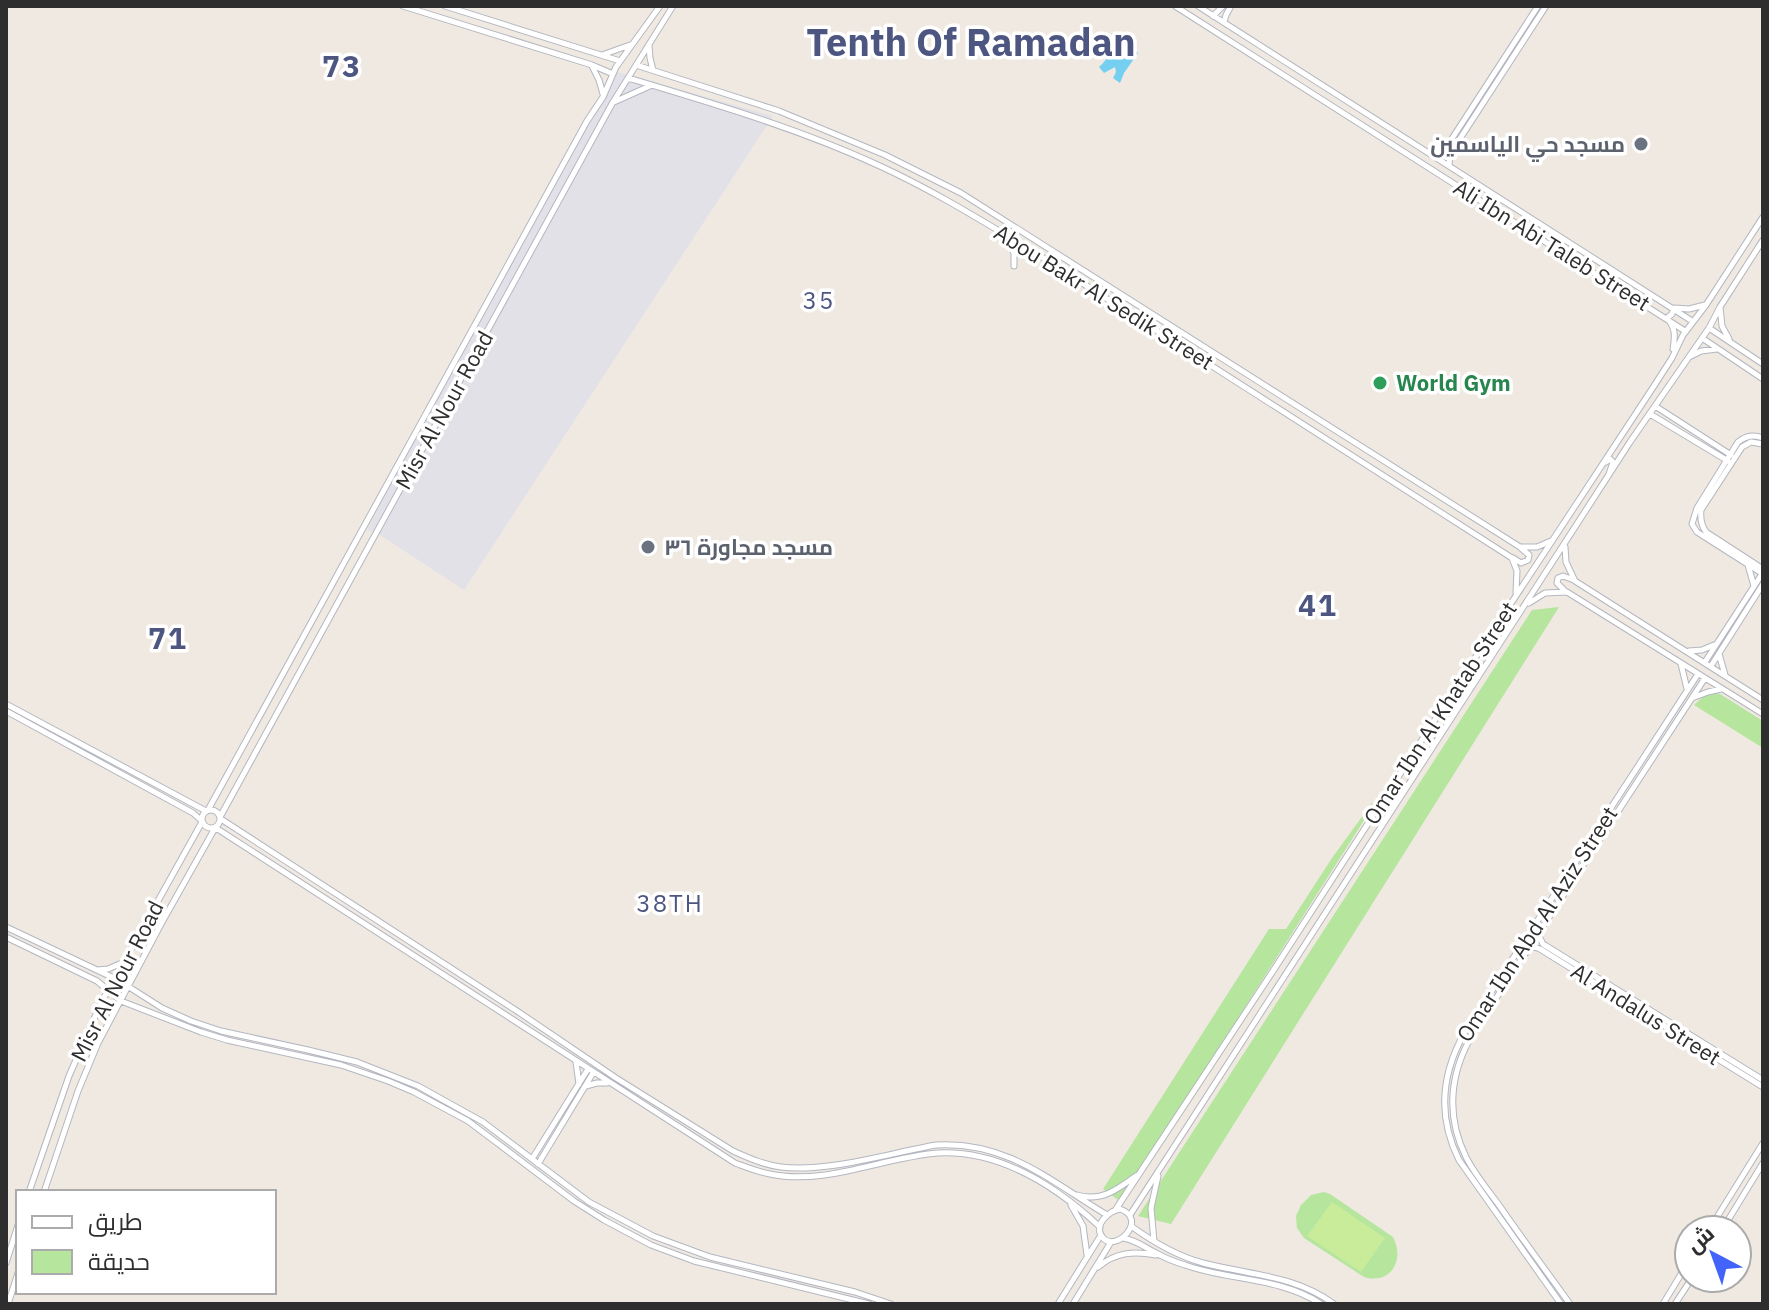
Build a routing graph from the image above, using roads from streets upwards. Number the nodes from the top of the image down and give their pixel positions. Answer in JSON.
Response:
{"nodes":[{"id":1,"x":403,"y":6,"type":"edge"},
{"id":2,"x":445,"y":6,"type":"edge"},
{"id":3,"x":660,"y":6,"type":"edge"},
{"id":4,"x":673,"y":6,"type":"edge"},
{"id":5,"x":1175,"y":6,"type":"edge"},
{"id":6,"x":1198,"y":6,"type":"edge"},
{"id":7,"x":1223,"y":6,"type":"edge"},
{"id":8,"x":1231,"y":6,"type":"edge"},
{"id":9,"x":1538,"y":6,"type":"edge"},
{"id":10,"x":1546,"y":6,"type":"edge"},
{"id":11,"x":1213,"y":16,"type":"junction"},
{"id":12,"x":1224,"y":23,"type":"junction"},
{"id":13,"x":507,"y":26,"type":"junction"},
{"id":14,"x":503,"y":37,"type":"junction"},
{"id":15,"x":634,"y":42,"type":"junction"},
{"id":16,"x":650,"y":43,"type":"junction"},
{"id":17,"x":1267,"y":50,"type":"junction"},
{"id":18,"x":602,"y":55,"type":"junction"},
{"id":19,"x":1283,"y":60,"type":"junction"},
{"id":20,"x":620,"y":61,"type":"junction"},
{"id":21,"x":1261,"y":61,"type":"junction"},
{"id":22,"x":592,"y":65,"type":"junction"},
{"id":23,"x":636,"y":65,"type":"junction"},
{"id":24,"x":654,"y":71,"type":"junction"},
{"id":25,"x":1277,"y":71,"type":"junction"},
{"id":26,"x":613,"y":74,"type":"junction"},
{"id":27,"x":628,"y":78,"type":"junction"},
{"id":28,"x":685,"y":81,"type":"junction"},
{"id":29,"x":653,"y":85,"type":"junction"},
{"id":30,"x":682,"y":93,"type":"junction"},
{"id":31,"x":603,"y":97,"type":"junction"},
{"id":32,"x":613,"y":102,"type":"junction"},
{"id":33,"x":1375,"y":119,"type":"junction"},
{"id":34,"x":1367,"y":129,"type":"junction"},
{"id":35,"x":1400,"y":135,"type":"junction"},
{"id":36,"x":1394,"y":145,"type":"junction"},
{"id":37,"x":1435,"y":157,"type":"junction"},
{"id":38,"x":1449,"y":166,"type":"junction"},
{"id":39,"x":559,"y":173,"type":"junction"},
{"id":40,"x":572,"y":179,"type":"junction"},
{"id":41,"x":551,"y":189,"type":"junction"},
{"id":42,"x":563,"y":194,"type":"junction"},
{"id":43,"x":1763,"y":217,"type":"edge"},
{"id":44,"x":1009,"y":237,"type":"junction"},
{"id":45,"x":1763,"y":240,"type":"edge"},
{"id":46,"x":1014,"y":266,"type":"dead end"},
{"id":47,"x":1706,"y":305,"type":"junction"},
{"id":48,"x":1720,"y":307,"type":"junction"},
{"id":49,"x":1674,"y":308,"type":"junction"},
{"id":50,"x":1667,"y":318,"type":"junction"},
{"id":51,"x":1692,"y":321,"type":"junction"},
{"id":52,"x":1709,"y":328,"type":"junction"},
{"id":53,"x":1685,"y":331,"type":"junction"},
{"id":54,"x":1716,"y":333,"type":"junction"},
{"id":55,"x":1702,"y":338,"type":"junction"},
{"id":56,"x":1709,"y":343,"type":"junction"},
{"id":57,"x":1731,"y":343,"type":"junction"},
{"id":58,"x":1717,"y":349,"type":"junction"},
{"id":59,"x":1214,"y":353,"type":"junction"},
{"id":60,"x":1672,"y":358,"type":"junction"},
{"id":61,"x":1685,"y":361,"type":"junction"},
{"id":62,"x":1207,"y":363,"type":"junction"},
{"id":63,"x":1763,"y":364,"type":"edge"},
{"id":64,"x":1763,"y":379,"type":"edge"},
{"id":65,"x":1655,"y":406,"type":"junction"},
{"id":66,"x":1650,"y":414,"type":"junction"},
{"id":67,"x":426,"y":416,"type":"junction"},
{"id":68,"x":438,"y":423,"type":"junction"},
{"id":69,"x":417,"y":433,"type":"junction"},
{"id":70,"x":1700,"y":435,"type":"junction"},
{"id":71,"x":1620,"y":438,"type":"junction"},
{"id":72,"x":429,"y":439,"type":"junction"},
{"id":73,"x":1696,"y":441,"type":"junction"},
{"id":74,"x":1763,"y":441,"type":"edge"},
{"id":75,"x":1630,"y":442,"type":"junction"},
{"id":76,"x":1731,"y":458,"type":"junction"},
{"id":77,"x":1394,"y":467,"type":"junction"},
{"id":78,"x":1597,"y":472,"type":"junction"},
{"id":79,"x":1387,"y":478,"type":"junction"},
{"id":80,"x":1608,"y":479,"type":"junction"},
{"id":81,"x":1713,"y":487,"type":"junction"},
{"id":82,"x":1430,"y":490,"type":"junction"},
{"id":83,"x":1423,"y":501,"type":"junction"},
{"id":84,"x":1552,"y":541,"type":"junction"},
{"id":85,"x":1566,"y":541,"type":"junction"},
{"id":86,"x":1520,"y":547,"type":"junction"},
{"id":87,"x":1512,"y":558,"type":"junction"},
{"id":88,"x":1747,"y":564,"type":"junction"},
{"id":89,"x":1763,"y":573,"type":"edge"},
{"id":90,"x":1575,"y":581,"type":"junction"},
{"id":91,"x":1763,"y":584,"type":"edge"},
{"id":92,"x":1758,"y":590,"type":"edge"},
{"id":93,"x":1567,"y":592,"type":"junction"},
{"id":94,"x":1514,"y":598,"type":"junction"},
{"id":95,"x":1520,"y":612,"type":"junction"},
{"id":96,"x":316,"y":616,"type":"junction"},
{"id":97,"x":328,"y":621,"type":"junction"},
{"id":98,"x":309,"y":629,"type":"junction"},
{"id":99,"x":321,"y":634,"type":"junction"},
{"id":100,"x":1719,"y":642,"type":"junction"},
{"id":101,"x":1688,"y":652,"type":"junction"},
{"id":102,"x":1716,"y":652,"type":"junction"},
{"id":103,"x":1705,"y":662,"type":"junction"},
{"id":104,"x":1680,"y":663,"type":"junction"},
{"id":105,"x":1711,"y":666,"type":"junction"},
{"id":106,"x":1701,"y":676,"type":"junction"},
{"id":107,"x":1726,"y":676,"type":"junction"},
{"id":108,"x":1456,"y":687,"type":"junction"},
{"id":109,"x":1724,"y":689,"type":"junction"},
{"id":110,"x":1468,"y":693,"type":"junction"},
{"id":111,"x":1690,"y":693,"type":"junction"},
{"id":112,"x":1763,"y":700,"type":"edge"},
{"id":113,"x":6,"y":704,"type":"edge"},
{"id":114,"x":6,"y":711,"type":"edge"},
{"id":115,"x":1440,"y":713,"type":"junction"},
{"id":116,"x":1763,"y":714,"type":"edge"},
{"id":117,"x":1453,"y":717,"type":"junction"},
{"id":118,"x":1651,"y":746,"type":"junction"},
{"id":119,"x":1658,"y":750,"type":"junction"},
{"id":120,"x":195,"y":810,"type":"junction"},
{"id":121,"x":207,"y":811,"type":"junction"},
{"id":122,"x":220,"y":818,"type":"junction"},
{"id":123,"x":202,"y":821,"type":"junction"},
{"id":124,"x":228,"y":824,"type":"junction"},
{"id":125,"x":215,"y":828,"type":"junction"},
{"id":126,"x":223,"y":832,"type":"junction"},
{"id":127,"x":1572,"y":875,"type":"junction"},
{"id":128,"x":6,"y":927,"type":"edge"},
{"id":129,"x":1538,"y":934,"type":"junction"},
{"id":130,"x":6,"y":937,"type":"edge"},
{"id":131,"x":1542,"y":946,"type":"junction"},
{"id":132,"x":1528,"y":949,"type":"junction"},
{"id":133,"x":123,"y":962,"type":"junction"},
{"id":134,"x":94,"y":970,"type":"junction"},
{"id":135,"x":113,"y":978,"type":"junction"},
{"id":136,"x":128,"y":987,"type":"junction"},
{"id":137,"x":107,"y":990,"type":"junction"},
{"id":138,"x":121,"y":1001,"type":"junction"},
{"id":139,"x":1470,"y":1024,"type":"junction"},
{"id":140,"x":1477,"y":1028,"type":"junction"},
{"id":141,"x":576,"y":1061,"type":"junction"},
{"id":142,"x":1733,"y":1065,"type":"junction"},
{"id":143,"x":590,"y":1071,"type":"junction"},
{"id":144,"x":1763,"y":1080,"type":"edge"},
{"id":145,"x":610,"y":1084,"type":"junction"},
{"id":146,"x":582,"y":1085,"type":"junction"},
{"id":147,"x":1763,"y":1087,"type":"edge"},
{"id":148,"x":1186,"y":1103,"type":"junction"},
{"id":149,"x":1198,"y":1111,"type":"junction"},
{"id":150,"x":1763,"y":1143,"type":"edge"},
{"id":151,"x":544,"y":1147,"type":"junction"},
{"id":152,"x":521,"y":1151,"type":"junction"},
{"id":153,"x":1012,"y":1157,"type":"junction"},
{"id":154,"x":535,"y":1162,"type":"junction"},
{"id":155,"x":1763,"y":1163,"type":"edge"},
{"id":156,"x":1162,"y":1165,"type":"junction"},
{"id":157,"x":1008,"y":1166,"type":"junction"},
{"id":158,"x":546,"y":1170,"type":"junction"},
{"id":159,"x":1140,"y":1173,"type":"junction"},
{"id":160,"x":1066,"y":1189,"type":"junction"},
{"id":161,"x":30,"y":1190,"type":"edge"},
{"id":162,"x":45,"y":1190,"type":"edge"},
{"id":163,"x":1068,"y":1201,"type":"junction"},
{"id":164,"x":1116,"y":1209,"type":"junction"},
{"id":165,"x":1720,"y":1214,"type":"edge"},
{"id":166,"x":1732,"y":1214,"type":"edge"},
{"id":167,"x":1107,"y":1215,"type":"junction"},
{"id":168,"x":1130,"y":1215,"type":"junction"},
{"id":169,"x":626,"y":1223,"type":"junction"},
{"id":170,"x":1131,"y":1226,"type":"junction"},
{"id":171,"x":637,"y":1229,"type":"junction"},
{"id":172,"x":621,"y":1230,"type":"junction"},
{"id":173,"x":16,"y":1231,"type":"edge"},
{"id":174,"x":1100,"y":1231,"type":"junction"},
{"id":175,"x":633,"y":1236,"type":"junction"},
{"id":176,"x":1123,"y":1238,"type":"junction"},
{"id":177,"x":1111,"y":1242,"type":"junction"},
{"id":178,"x":1154,"y":1242,"type":"junction"},
{"id":179,"x":1087,"y":1255,"type":"junction"},
{"id":180,"x":1158,"y":1255,"type":"junction"},
{"id":181,"x":6,"y":1263,"type":"edge"},
{"id":182,"x":747,"y":1266,"type":"junction"},
{"id":183,"x":1094,"y":1270,"type":"junction"},
{"id":184,"x":745,"y":1274,"type":"junction"},
{"id":185,"x":16,"y":1279,"type":"edge"},
{"id":186,"x":1559,"y":1294,"type":"junction"},
{"id":187,"x":8,"y":1304,"type":"edge"},
{"id":188,"x":869,"y":1304,"type":"edge"},
{"id":189,"x":891,"y":1304,"type":"edge"},
{"id":190,"x":1058,"y":1304,"type":"edge"},
{"id":191,"x":1073,"y":1304,"type":"edge"},
{"id":192,"x":1321,"y":1304,"type":"edge"},
{"id":193,"x":1334,"y":1304,"type":"edge"},
{"id":194,"x":1561,"y":1304,"type":"edge"},
{"id":195,"x":1570,"y":1304,"type":"edge"}],
"edges":[{"from":1,"to":14,"type":"street"},
{"from":2,"to":13,"type":"street"},
{"from":3,"to":15,"type":"street","name":"Misr Al Nour Road"},
{"from":4,"to":16,"type":"street","name":"Misr Al Nour Road"},
{"from":5,"to":21,"type":"street","name":"Ali Ibn Abi Taleb Street"},
{"from":6,"to":11,"type":"street","name":"Ali Ibn Abi Taleb Street"},
{"from":7,"to":11,"type":"street"},
{"from":8,"to":12,"type":"street"},
{"from":9,"to":37,"type":"street"},
{"from":10,"to":38,"type":"street"},
{"from":11,"to":12,"type":"street","name":"Ali Ibn Abi Taleb Street"},
{"from":12,"to":17,"type":"street","name":"Ali Ibn Abi Taleb Street"},
{"from":13,"to":14,"type":"street"},
{"from":13,"to":18,"type":"street"},
{"from":14,"to":22,"type":"street"},
{"from":15,"to":18,"type":"street"},
{"from":15,"to":20,"type":"street","name":"Misr Al Nour Road"},
{"from":16,"to":23,"type":"street","name":"Misr Al Nour Road"},
{"from":16,"to":24,"type":"street"},
{"from":17,"to":19,"type":"street","name":"Ali Ibn Abi Taleb Street"},
{"from":17,"to":21,"type":"street"},
{"from":18,"to":20,"type":"street"},
{"from":19,"to":25,"type":"street"},
{"from":19,"to":33,"type":"street","name":"Ali Ibn Abi Taleb Street"},
{"from":20,"to":26,"type":"street","name":"Misr Al Nour Road"},
{"from":21,"to":25,"type":"street","name":"Ali Ibn Abi Taleb Street"},
{"from":22,"to":26,"type":"street"},
{"from":22,"to":31,"type":"street"},
{"from":23,"to":24,"type":"street","name":"Abou Bakr Al Sedik Street"},
{"from":23,"to":27,"type":"street","name":"Misr Al Nour Road"},
{"from":24,"to":28,"type":"street","name":"Abou Bakr Al Sedik Street"},
{"from":25,"to":34,"type":"street","name":"Ali Ibn Abi Taleb Street"},
{"from":26,"to":31,"type":"street","name":"Misr Al Nour Road"},
{"from":27,"to":29,"type":"street","name":"Abou Bakr Al Sedik Street"},
{"from":27,"to":32,"type":"street","name":"Misr Al Nour Road"},
{"from":28,"to":30,"type":"street"},
{"from":28,"to":59,"type":"street","name":"Abou Bakr Al Sedik Street"},
{"from":29,"to":30,"type":"street","name":"Abou Bakr Al Sedik Street"},
{"from":29,"to":32,"type":"street"},
{"from":30,"to":44,"type":"street","name":"Abou Bakr Al Sedik Street"},
{"from":31,"to":39,"type":"street","name":"Misr Al Nour Road"},
{"from":32,"to":40,"type":"street","name":"Misr Al Nour Road"},
{"from":33,"to":34,"type":"street"},
{"from":33,"to":35,"type":"street","name":"Ali Ibn Abi Taleb Street"},
{"from":34,"to":36,"type":"street","name":"Ali Ibn Abi Taleb Street"},
{"from":35,"to":36,"type":"street"},
{"from":35,"to":37,"type":"street","name":"Ali Ibn Abi Taleb Street"},
{"from":36,"to":50,"type":"street","name":"Ali Ibn Abi Taleb Street"},
{"from":37,"to":38,"type":"street","name":"Ali Ibn Abi Taleb Street"},
{"from":38,"to":49,"type":"street","name":"Ali Ibn Abi Taleb Street"},
{"from":39,"to":40,"type":"street"},
{"from":39,"to":41,"type":"street","name":"Misr Al Nour Road"},
{"from":40,"to":42,"type":"street","name":"Misr Al Nour Road"},
{"from":41,"to":42,"type":"street"},
{"from":41,"to":67,"type":"street","name":"Misr Al Nour Road"},
{"from":42,"to":68,"type":"street","name":"Misr Al Nour Road"},
{"from":43,"to":47,"type":"street","name":"Omar Ibn Al Khatab Street"},
{"from":44,"to":46,"type":"street"},
{"from":44,"to":62,"type":"street","name":"Abou Bakr Al Sedik Street"},
{"from":45,"to":48,"type":"street","name":"Omar Ibn Al Khatab Street"},
{"from":47,"to":49,"type":"street"},
{"from":47,"to":51,"type":"street","name":"Omar Ibn Al Khatab Street"},
{"from":48,"to":52,"type":"street","name":"Omar Ibn Al Khatab Street"},
{"from":48,"to":57,"type":"street"},
{"from":49,"to":50,"type":"street"},
{"from":49,"to":51,"type":"street","name":"Ali Ibn Abi Taleb Street"},
{"from":50,"to":53,"type":"street","name":"Ali Ibn Abi Taleb Street"},
{"from":50,"to":60,"type":"street"},
{"from":51,"to":53,"type":"street","name":"Omar Ibn Al Khatab Street"},
{"from":52,"to":54,"type":"street"},
{"from":52,"to":55,"type":"street","name":"Omar Ibn Al Khatab Street"},
{"from":53,"to":60,"type":"street","name":"Omar Ibn Al Khatab Street"},
{"from":54,"to":56,"type":"street"},
{"from":54,"to":57,"type":"street"},
{"from":55,"to":56,"type":"street"},
{"from":55,"to":61,"type":"street","name":"Omar Ibn Al Khatab Street"},
{"from":56,"to":58,"type":"street"},
{"from":57,"to":63,"type":"street"},
{"from":58,"to":61,"type":"street"},
{"from":58,"to":64,"type":"street"},
{"from":59,"to":62,"type":"street"},
{"from":59,"to":77,"type":"street","name":"Abou Bakr Al Sedik Street"},
{"from":60,"to":71,"type":"street","name":"Omar Ibn Al Khatab Street"},
{"from":61,"to":65,"type":"street","name":"Omar Ibn Al Khatab Street"},
{"from":62,"to":79,"type":"street","name":"Abou Bakr Al Sedik Street"},
{"from":65,"to":66,"type":"street","name":"Omar Ibn Al Khatab Street"},
{"from":65,"to":70,"type":"street"},
{"from":66,"to":73,"type":"street"},
{"from":66,"to":75,"type":"street","name":"Omar Ibn Al Khatab Street"},
{"from":67,"to":68,"type":"street"},
{"from":67,"to":69,"type":"street","name":"Misr Al Nour Road"},
{"from":68,"to":72,"type":"street","name":"Misr Al Nour Road"},
{"from":69,"to":72,"type":"street"},
{"from":69,"to":96,"type":"street","name":"Misr Al Nour Road"},
{"from":70,"to":73,"type":"street"},
{"from":70,"to":76,"type":"street"},
{"from":71,"to":75,"type":"street"},
{"from":71,"to":78,"type":"street","name":"Omar Ibn Al Khatab Street"},
{"from":72,"to":97,"type":"street","name":"Misr Al Nour Road"},
{"from":73,"to":76,"type":"street"},
{"from":74,"to":76,"type":"street"},
{"from":75,"to":80,"type":"street","name":"Omar Ibn Al Khatab Street"},
{"from":76,"to":81,"type":"street"},
{"from":77,"to":79,"type":"street"},
{"from":77,"to":82,"type":"street","name":"Abou Bakr Al Sedik Street"},
{"from":78,"to":80,"type":"street"},
{"from":78,"to":84,"type":"street","name":"Omar Ibn Al Khatab Street"},
{"from":79,"to":83,"type":"street","name":"Abou Bakr Al Sedik Street"},
{"from":80,"to":85,"type":"street","name":"Omar Ibn Al Khatab Street"},
{"from":81,"to":88,"type":"street"},
{"from":81,"to":89,"type":"street"},
{"from":82,"to":83,"type":"street"},
{"from":82,"to":86,"type":"street","name":"Abou Bakr Al Sedik Street"},
{"from":83,"to":87,"type":"street","name":"Abou Bakr Al Sedik Street"},
{"from":84,"to":86,"type":"street"},
{"from":84,"to":94,"type":"street","name":"Omar Ibn Al Khatab Street"},
{"from":85,"to":90,"type":"street"},
{"from":85,"to":95,"type":"street","name":"Omar Ibn Al Khatab Street"},
{"from":86,"to":87,"type":"street"},
{"from":87,"to":94,"type":"street"},
{"from":88,"to":89,"type":"street"},
{"from":88,"to":92,"type":"street"},
{"from":89,"to":92,"type":"street"},
{"from":90,"to":93,"type":"street"},
{"from":90,"to":101,"type":"street"},
{"from":91,"to":92,"type":"street"},
{"from":92,"to":100,"type":"street"},
{"from":92,"to":102,"type":"street"},
{"from":93,"to":95,"type":"street"},
{"from":93,"to":104,"type":"street"},
{"from":94,"to":108,"type":"street","name":"Omar Ibn Al Khatab Street"},
{"from":95,"to":110,"type":"street","name":"Omar Ibn Al Khatab Street"},
{"from":96,"to":97,"type":"street"},
{"from":96,"to":98,"type":"street","name":"Misr Al Nour Road"},
{"from":97,"to":99,"type":"street","name":"Misr Al Nour Road"},
{"from":98,"to":99,"type":"street"},
{"from":98,"to":121,"type":"street","name":"Misr Al Nour Road"},
{"from":99,"to":122,"type":"street","name":"Misr Al Nour Road"},
{"from":100,"to":101,"type":"street"},
{"from":100,"to":102,"type":"street"},
{"from":101,"to":103,"type":"street"},
{"from":102,"to":103,"type":"street"},
{"from":102,"to":105,"type":"street"},
{"from":102,"to":107,"type":"street"},
{"from":103,"to":105,"type":"street"},
{"from":104,"to":106,"type":"street"},
{"from":104,"to":111,"type":"street"},
{"from":105,"to":107,"type":"street"},
{"from":106,"to":109,"type":"street"},
{"from":106,"to":111,"type":"street","name":"Omar Ibn Abd Al Aziz Street"},
{"from":107,"to":112,"type":"street"},
{"from":108,"to":110,"type":"street"},
{"from":108,"to":115,"type":"street","name":"Omar Ibn Al Khatab Street"},
{"from":109,"to":111,"type":"street"},
{"from":109,"to":116,"type":"street"},
{"from":110,"to":117,"type":"street","name":"Omar Ibn Al Khatab Street"},
{"from":111,"to":118,"type":"street","name":"Omar Ibn Abd Al Aziz Street"},
{"from":111,"to":119,"type":"street","name":"Omar Ibn Abd Al Aziz Street"},
{"from":113,"to":120,"type":"street"},
{"from":114,"to":120,"type":"street"},
{"from":115,"to":117,"type":"street"},
{"from":115,"to":148,"type":"street","name":"Omar Ibn Al Khatab Street"},
{"from":117,"to":149,"type":"street","name":"Omar Ibn Al Khatab Street"},
{"from":118,"to":119,"type":"street"},
{"from":118,"to":127,"type":"street","name":"Omar Ibn Abd Al Aziz Street"},
{"from":119,"to":127,"type":"street","name":"Omar Ibn Abd Al Aziz Street"},
{"from":120,"to":121,"type":"street"},
{"from":120,"to":123,"type":"street"},
{"from":121,"to":122,"type":"street"},
{"from":121,"to":123,"type":"street"},
{"from":122,"to":124,"type":"street"},
{"from":122,"to":125,"type":"street"},
{"from":123,"to":125,"type":"street"},
{"from":123,"to":133,"type":"street","name":"Misr Al Nour Road"},
{"from":124,"to":126,"type":"street"},
{"from":124,"to":153,"type":"street"},
{"from":125,"to":126,"type":"street"},
{"from":125,"to":136,"type":"street","name":"Misr Al Nour Road"},
{"from":126,"to":141,"type":"street"},
{"from":127,"to":129,"type":"street","name":"Omar Ibn Abd Al Aziz Street"},
{"from":127,"to":139,"type":"street","name":"Omar Ibn Abd Al Aziz Street"},
{"from":128,"to":134,"type":"street"},
{"from":129,"to":131,"type":"street"},
{"from":129,"to":132,"type":"street","name":"Omar Ibn Abd Al Aziz Street"},
{"from":130,"to":137,"type":"street"},
{"from":131,"to":132,"type":"street"},
{"from":131,"to":142,"type":"street","name":"Al Andalus Street"},
{"from":132,"to":140,"type":"street","name":"Omar Ibn Abd Al Aziz Street"},
{"from":133,"to":134,"type":"street"},
{"from":133,"to":135,"type":"street","name":"Misr Al Nour Road"},
{"from":134,"to":135,"type":"street"},
{"from":135,"to":136,"type":"street"},
{"from":135,"to":137,"type":"street","name":"Misr Al Nour Road"},
{"from":136,"to":138,"type":"street","name":"Misr Al Nour Road"},
{"from":136,"to":152,"type":"street"},
{"from":137,"to":138,"type":"street"},
{"from":137,"to":161,"type":"street","name":"Misr Al Nour Road"},
{"from":138,"to":162,"type":"street","name":"Misr Al Nour Road"},
{"from":138,"to":172,"type":"street"},
{"from":139,"to":140,"type":"street"},
{"from":139,"to":186,"type":"street","name":"Omar Ibn Abd Al Aziz Street"},
{"from":140,"to":186,"type":"street","name":"Omar Ibn Abd Al Aziz Street"},
{"from":141,"to":143,"type":"street"},
{"from":141,"to":146,"type":"street"},
{"from":142,"to":144,"type":"street","name":"Al Andalus Street"},
{"from":142,"to":147,"type":"street","name":"Al Andalus Street"},
{"from":143,"to":145,"type":"street"},
{"from":143,"to":146,"type":"street"},
{"from":145,"to":146,"type":"street"},
{"from":145,"to":157,"type":"street"},
{"from":146,"to":151,"type":"street"},
{"from":148,"to":149,"type":"street"},
{"from":148,"to":159,"type":"street","name":"Omar Ibn Al Khatab Street"},
{"from":149,"to":156,"type":"street","name":"Omar Ibn Al Khatab Street"},
{"from":150,"to":165,"type":"street"},
{"from":151,"to":152,"type":"street"},
{"from":151,"to":154,"type":"street"},
{"from":151,"to":158,"type":"street"},
{"from":152,"to":154,"type":"street"},
{"from":153,"to":157,"type":"street"},
{"from":153,"to":160,"type":"street"},
{"from":154,"to":158,"type":"street"},
{"from":155,"to":166,"type":"street"},
{"from":156,"to":168,"type":"street","name":"Omar Ibn Al Khatab Street"},
{"from":156,"to":178,"type":"street"},
{"from":157,"to":163,"type":"street"},
{"from":158,"to":169,"type":"street"},
{"from":159,"to":160,"type":"street"},
{"from":159,"to":164,"type":"street","name":"Omar Ibn Al Khatab Street"},
{"from":160,"to":167,"type":"street"},
{"from":163,"to":174,"type":"street"},
{"from":163,"to":179,"type":"street"},
{"from":164,"to":167,"type":"street"},
{"from":164,"to":168,"type":"street"},
{"from":167,"to":174,"type":"street"},
{"from":168,"to":170,"type":"street"},
{"from":169,"to":171,"type":"street"},
{"from":169,"to":172,"type":"street"},
{"from":170,"to":176,"type":"street"},
{"from":170,"to":178,"type":"street"},
{"from":171,"to":175,"type":"street"},
{"from":171,"to":182,"type":"street"},
{"from":172,"to":175,"type":"street"},
{"from":173,"to":181,"type":"street"},
{"from":174,"to":177,"type":"street"},
{"from":174,"to":179,"type":"street"},
{"from":175,"to":184,"type":"street"},
{"from":176,"to":177,"type":"street"},
{"from":176,"to":180,"type":"street"},
{"from":177,"to":183,"type":"street"},
{"from":178,"to":193,"type":"street"},
{"from":179,"to":190,"type":"street"},
{"from":180,"to":183,"type":"street"},
{"from":180,"to":192,"type":"street"},
{"from":182,"to":184,"type":"street"},
{"from":182,"to":189,"type":"street"},
{"from":183,"to":191,"type":"street"},
{"from":184,"to":188,"type":"street"},
{"from":185,"to":187,"type":"street"},
{"from":186,"to":194,"type":"street","name":"Omar Ibn Abd Al Aziz Street"},
{"from":186,"to":195,"type":"street","name":"Omar Ibn Abd Al Aziz Street"}]}
